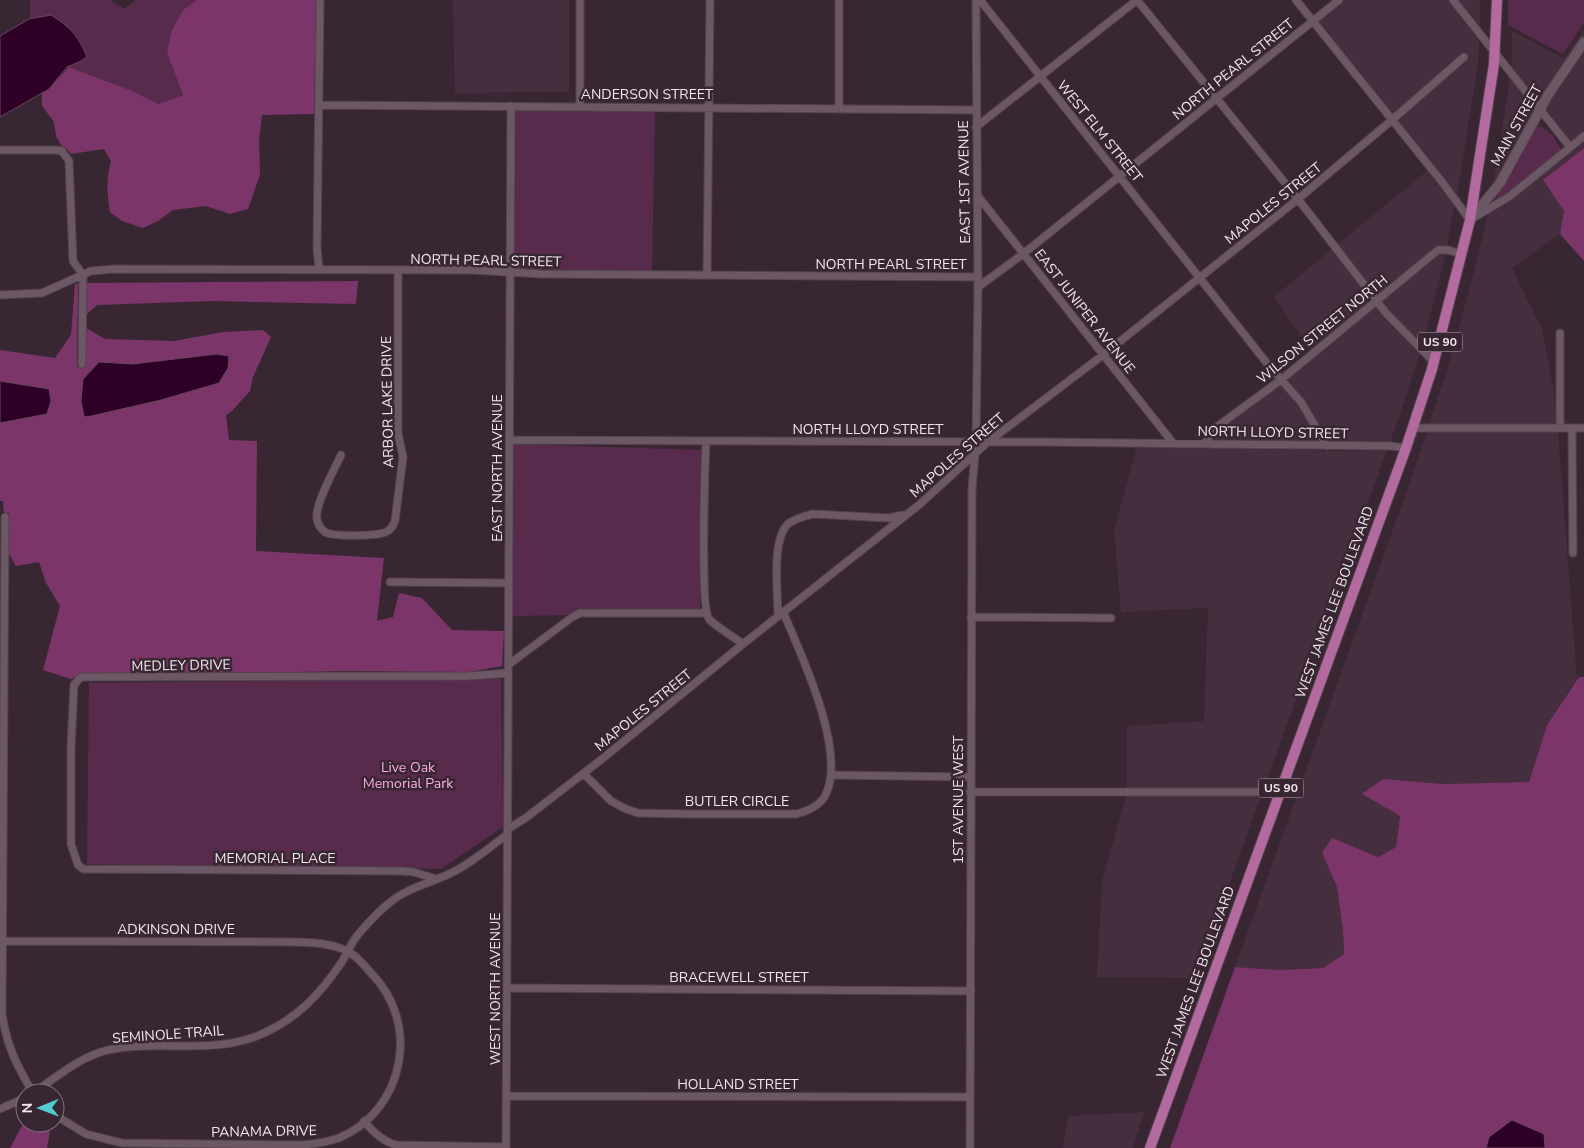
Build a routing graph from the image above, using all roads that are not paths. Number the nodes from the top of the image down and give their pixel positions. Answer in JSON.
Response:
{"nodes":[{"id":1,"x":320,"y":0,"type":"edge"},
{"id":2,"x":580,"y":0,"type":"edge"},
{"id":3,"x":710,"y":0,"type":"edge"},
{"id":4,"x":839,"y":0,"type":"edge"},
{"id":5,"x":976,"y":0,"type":"edge"},
{"id":6,"x":980,"y":0,"type":"edge"},
{"id":7,"x":1137,"y":0,"type":"edge"},
{"id":8,"x":1296,"y":0,"type":"edge"},
{"id":9,"x":1339,"y":0,"type":"edge"},
{"id":10,"x":1453,"y":0,"type":"edge"},
{"id":11,"x":1498,"y":0,"type":"edge"},
{"id":12,"x":1313,"y":21,"type":"junction"},
{"id":13,"x":1584,"y":42,"type":"edge"},
{"id":14,"x":1494,"y":52,"type":"junction"},
{"id":15,"x":1464,"y":57,"type":"dead end"},
{"id":16,"x":1041,"y":77,"type":"junction"},
{"id":17,"x":1216,"y":98,"type":"junction"},
{"id":18,"x":319,"y":105,"type":"junction"},
{"id":19,"x":511,"y":106,"type":"junction"},
{"id":20,"x":580,"y":106,"type":"junction"},
{"id":21,"x":708,"y":107,"type":"junction"},
{"id":22,"x":839,"y":109,"type":"junction"},
{"id":23,"x":1540,"y":109,"type":"junction"},
{"id":24,"x":976,"y":110,"type":"junction"},
{"id":25,"x":1392,"y":120,"type":"junction"},
{"id":26,"x":976,"y":127,"type":"junction"},
{"id":27,"x":1584,"y":136,"type":"edge"},
{"id":28,"x":1570,"y":147,"type":"junction"},
{"id":29,"x":0,"y":150,"type":"edge"},
{"id":30,"x":1119,"y":175,"type":"junction"},
{"id":31,"x":976,"y":194,"type":"junction"},
{"id":32,"x":1298,"y":199,"type":"junction"},
{"id":33,"x":1470,"y":220,"type":"junction"},
{"id":34,"x":1023,"y":254,"type":"junction"},
{"id":35,"x":1462,"y":254,"type":"junction"},
{"id":36,"x":318,"y":269,"type":"junction"},
{"id":37,"x":398,"y":270,"type":"junction"},
{"id":38,"x":510,"y":272,"type":"junction"},
{"id":39,"x":83,"y":275,"type":"junction"},
{"id":40,"x":707,"y":276,"type":"junction"},
{"id":41,"x":977,"y":277,"type":"junction"},
{"id":42,"x":1200,"y":278,"type":"junction"},
{"id":43,"x":978,"y":287,"type":"junction"},
{"id":44,"x":0,"y":295,"type":"edge"},
{"id":45,"x":1377,"y":300,"type":"junction"},
{"id":46,"x":1560,"y":333,"type":"dead end"},
{"id":47,"x":1103,"y":355,"type":"junction"},
{"id":48,"x":1434,"y":362,"type":"junction"},
{"id":49,"x":82,"y":364,"type":"dead end"},
{"id":50,"x":1282,"y":379,"type":"junction"},
{"id":51,"x":1412,"y":428,"type":"junction"},
{"id":52,"x":1560,"y":428,"type":"junction"},
{"id":53,"x":1584,"y":428,"type":"edge"},
{"id":54,"x":1572,"y":430,"type":"junction"},
{"id":55,"x":510,"y":440,"type":"junction"},
{"id":56,"x":706,"y":441,"type":"junction"},
{"id":57,"x":976,"y":442,"type":"junction"},
{"id":58,"x":988,"y":442,"type":"junction"},
{"id":59,"x":1173,"y":443,"type":"junction"},
{"id":60,"x":1204,"y":444,"type":"junction"},
{"id":61,"x":1327,"y":446,"type":"junction"},
{"id":62,"x":1406,"y":448,"type":"junction"},
{"id":63,"x":975,"y":453,"type":"junction"},
{"id":64,"x":341,"y":455,"type":"dead end"},
{"id":65,"x":907,"y":515,"type":"junction"},
{"id":66,"x":5,"y":516,"type":"dead end"},
{"id":67,"x":1573,"y":553,"type":"dead end"},
{"id":68,"x":390,"y":582,"type":"dead end"},
{"id":69,"x":509,"y":583,"type":"junction"},
{"id":70,"x":706,"y":613,"type":"junction"},
{"id":71,"x":781,"y":614,"type":"junction"},
{"id":72,"x":971,"y":617,"type":"junction"},
{"id":73,"x":1111,"y":618,"type":"dead end"},
{"id":74,"x":743,"y":644,"type":"junction"},
{"id":75,"x":508,"y":669,"type":"junction"},
{"id":76,"x":584,"y":774,"type":"junction"},
{"id":77,"x":831,"y":775,"type":"junction"},
{"id":78,"x":970,"y":777,"type":"junction"},
{"id":79,"x":970,"y":792,"type":"junction"},
{"id":80,"x":1280,"y":792,"type":"junction"},
{"id":81,"x":2,"y":822,"type":"edge"},
{"id":82,"x":508,"y":832,"type":"junction"},
{"id":83,"x":111,"y":870,"type":"joint"},
{"id":84,"x":437,"y":878,"type":"junction"},
{"id":85,"x":2,"y":941,"type":"junction"},
{"id":86,"x":348,"y":951,"type":"junction"},
{"id":87,"x":507,"y":988,"type":"junction"},
{"id":88,"x":971,"y":991,"type":"junction"},
{"id":89,"x":27,"y":1083,"type":"edge"},
{"id":90,"x":47,"y":1083,"type":"edge"},
{"id":91,"x":507,"y":1096,"type":"junction"},
{"id":92,"x":969,"y":1097,"type":"junction"},
{"id":93,"x":15,"y":1102,"type":"edge"},
{"id":94,"x":0,"y":1109,"type":"edge"},
{"id":95,"x":65,"y":1121,"type":"edge"},
{"id":96,"x":364,"y":1121,"type":"junction"},
{"id":97,"x":506,"y":1147,"type":"edge"},
{"id":98,"x":970,"y":1148,"type":"edge"},
{"id":99,"x":1150,"y":1148,"type":"edge"}],
"edges":[{"from":1,"to":18,"type":"street"},
{"from":2,"to":20,"type":"street"},
{"from":3,"to":21,"type":"street"},
{"from":4,"to":22,"type":"street"},
{"from":5,"to":24,"type":"street","name":"EAST 1ST AVENUE"},
{"from":6,"to":16,"type":"street","name":"WEST ELM STREET"},
{"from":7,"to":16,"type":"street"},
{"from":7,"to":17,"type":"street"},
{"from":8,"to":12,"type":"street"},
{"from":9,"to":12,"type":"street","name":"NORTH PEARL STREET"},
{"from":10,"to":14,"type":"street"},
{"from":11,"to":14,"type":"main road","number":"US 90"},
{"from":12,"to":17,"type":"street","name":"NORTH PEARL STREET"},
{"from":12,"to":25,"type":"street"},
{"from":13,"to":23,"type":"street","name":"MAIN STREET"},
{"from":14,"to":23,"type":"street"},
{"from":14,"to":33,"type":"main road","name":"WEST JAMES LEE BOULEVARD","number":"US 90"},
{"from":15,"to":25,"type":"street","name":"MAPOLES STREET"},
{"from":16,"to":26,"type":"street"},
{"from":16,"to":30,"type":"street","name":"WEST ELM STREET"},
{"from":17,"to":30,"type":"street","name":"NORTH PEARL STREET"},
{"from":17,"to":32,"type":"street"},
{"from":18,"to":19,"type":"street","name":"ANDERSON STREET"},
{"from":18,"to":36,"type":"street"},
{"from":19,"to":20,"type":"street","name":"ANDERSON STREET"},
{"from":19,"to":38,"type":"street","name":"EAST NORTH AVENUE"},
{"from":20,"to":21,"type":"street","name":"ANDERSON STREET"},
{"from":21,"to":22,"type":"street","name":"ANDERSON STREET"},
{"from":21,"to":40,"type":"street"},
{"from":22,"to":24,"type":"street","name":"ANDERSON STREET"},
{"from":23,"to":28,"type":"street"},
{"from":23,"to":33,"type":"street","name":"MAIN STREET"},
{"from":24,"to":26,"type":"street","name":"EAST 1ST AVENUE"},
{"from":25,"to":32,"type":"street","name":"MAPOLES STREET"},
{"from":25,"to":33,"type":"street"},
{"from":26,"to":31,"type":"street","name":"EAST 1ST AVENUE"},
{"from":27,"to":28,"type":"street"},
{"from":28,"to":33,"type":"street"},
{"from":29,"to":39,"type":"street"},
{"from":30,"to":34,"type":"street","name":"NORTH PEARL STREET"},
{"from":30,"to":42,"type":"street","name":"WEST ELM STREET"},
{"from":31,"to":34,"type":"street","name":"EAST JUNIPER AVENUE"},
{"from":31,"to":41,"type":"street","name":"EAST 1ST AVENUE"},
{"from":32,"to":42,"type":"street","name":"MAPOLES STREET"},
{"from":32,"to":45,"type":"street"},
{"from":33,"to":35,"type":"main road","name":"WEST JAMES LEE BOULEVARD","number":"US 90"},
{"from":34,"to":43,"type":"street","name":"NORTH PEARL STREET"},
{"from":34,"to":47,"type":"street","name":"EAST JUNIPER AVENUE"},
{"from":35,"to":45,"type":"street","name":"WILSON STREET NORTH"},
{"from":35,"to":48,"type":"main road","name":"WEST JAMES LEE BOULEVARD","number":"US 90"},
{"from":36,"to":37,"type":"street","name":"NORTH PEARL STREET"},
{"from":36,"to":39,"type":"street","name":"NORTH PEARL STREET"},
{"from":37,"to":38,"type":"street","name":"NORTH PEARL STREET"},
{"from":37,"to":64,"type":"street","name":"ARBOR LAKE DRIVE"},
{"from":38,"to":40,"type":"street","name":"NORTH PEARL STREET"},
{"from":38,"to":55,"type":"street","name":"EAST NORTH AVENUE"},
{"from":39,"to":44,"type":"street","name":"NORTH PEARL STREET"},
{"from":39,"to":49,"type":"street"},
{"from":40,"to":41,"type":"street","name":"NORTH PEARL STREET"},
{"from":41,"to":43,"type":"street","name":"EAST 1ST AVENUE"},
{"from":42,"to":47,"type":"street","name":"MAPOLES STREET"},
{"from":42,"to":50,"type":"street","name":"WEST ELM STREET"},
{"from":43,"to":57,"type":"street","name":"EAST 1ST AVENUE"},
{"from":45,"to":48,"type":"street"},
{"from":45,"to":50,"type":"street","name":"WILSON STREET NORTH"},
{"from":46,"to":52,"type":"street"},
{"from":47,"to":58,"type":"street","name":"MAPOLES STREET"},
{"from":47,"to":59,"type":"street","name":"EAST JUNIPER AVENUE"},
{"from":48,"to":51,"type":"main road","name":"WEST JAMES LEE BOULEVARD","number":"US 90"},
{"from":50,"to":60,"type":"street","name":"WILSON STREET NORTH"},
{"from":50,"to":61,"type":"street","name":"WEST ELM STREET"},
{"from":51,"to":52,"type":"street"},
{"from":51,"to":62,"type":"main road","name":"WEST JAMES LEE BOULEVARD","number":"US 90"},
{"from":52,"to":54,"type":"street"},
{"from":53,"to":54,"type":"street"},
{"from":54,"to":67,"type":"street"},
{"from":55,"to":56,"type":"street","name":"NORTH LLOYD STREET"},
{"from":55,"to":69,"type":"street","name":"EAST NORTH AVENUE"},
{"from":56,"to":57,"type":"street","name":"NORTH LLOYD STREET"},
{"from":56,"to":70,"type":"street"},
{"from":57,"to":58,"type":"street","name":"NORTH LLOYD STREET"},
{"from":57,"to":63,"type":"street","name":"EAST 1ST AVENUE"},
{"from":58,"to":59,"type":"street","name":"NORTH LLOYD STREET"},
{"from":58,"to":63,"type":"street","name":"MAPOLES STREET"},
{"from":59,"to":60,"type":"street","name":"NORTH LLOYD STREET"},
{"from":60,"to":61,"type":"street","name":"NORTH LLOYD STREET"},
{"from":61,"to":62,"type":"street","name":"NORTH LLOYD STREET"},
{"from":62,"to":80,"type":"main road","name":"WEST JAMES LEE BOULEVARD","number":"US 90"},
{"from":63,"to":65,"type":"street","name":"MAPOLES STREET"},
{"from":63,"to":72,"type":"street","name":"1ST AVENUE WEST"},
{"from":65,"to":71,"type":"street","name":"MAPOLES STREET"},
{"from":65,"to":71,"type":"street"},
{"from":66,"to":81,"type":"street"},
{"from":68,"to":69,"type":"street"},
{"from":69,"to":75,"type":"street","name":"EAST NORTH AVENUE"},
{"from":70,"to":74,"type":"street"},
{"from":70,"to":75,"type":"street"},
{"from":71,"to":74,"type":"street","name":"MAPOLES STREET"},
{"from":71,"to":77,"type":"street","name":"BUTLER CIRCLE"},
{"from":72,"to":73,"type":"street"},
{"from":72,"to":78,"type":"street","name":"1ST AVENUE WEST"},
{"from":74,"to":76,"type":"street","name":"MAPOLES STREET"},
{"from":75,"to":82,"type":"street","name":"EAST NORTH AVENUE"},
{"from":75,"to":83,"type":"street","name":"MEDLEY DRIVE"},
{"from":76,"to":77,"type":"street","name":"BUTLER CIRCLE"},
{"from":76,"to":82,"type":"street","name":"MAPOLES STREET"},
{"from":77,"to":78,"type":"street"},
{"from":78,"to":79,"type":"street","name":"1ST AVENUE WEST"},
{"from":79,"to":80,"type":"street"},
{"from":79,"to":88,"type":"street","name":"1ST AVENUE WEST"},
{"from":80,"to":99,"type":"main road","name":"WEST JAMES LEE BOULEVARD","number":"US 90"},
{"from":81,"to":85,"type":"street"},
{"from":82,"to":84,"type":"street","name":"SEMINOLE TRAIL"},
{"from":82,"to":87,"type":"street","name":"WEST NORTH AVENUE"},
{"from":83,"to":84,"type":"street","name":"MEMORIAL PLACE"},
{"from":84,"to":86,"type":"street","name":"SEMINOLE TRAIL"},
{"from":85,"to":86,"type":"street","name":"ADKINSON DRIVE"},
{"from":85,"to":89,"type":"street"},
{"from":86,"to":90,"type":"street","name":"SEMINOLE TRAIL"},
{"from":86,"to":96,"type":"street","name":"PANAMA DRIVE"},
{"from":87,"to":88,"type":"street","name":"BRACEWELL STREET"},
{"from":87,"to":91,"type":"street","name":"WEST NORTH AVENUE"},
{"from":88,"to":92,"type":"street","name":"1ST AVENUE WEST"},
{"from":91,"to":92,"type":"street","name":"HOLLAND STREET"},
{"from":91,"to":97,"type":"street","name":"WEST NORTH AVENUE"},
{"from":92,"to":98,"type":"street","name":"1ST AVENUE WEST"},
{"from":93,"to":94,"type":"street"},
{"from":95,"to":96,"type":"street","name":"PANAMA DRIVE"},
{"from":96,"to":97,"type":"street"}]}
